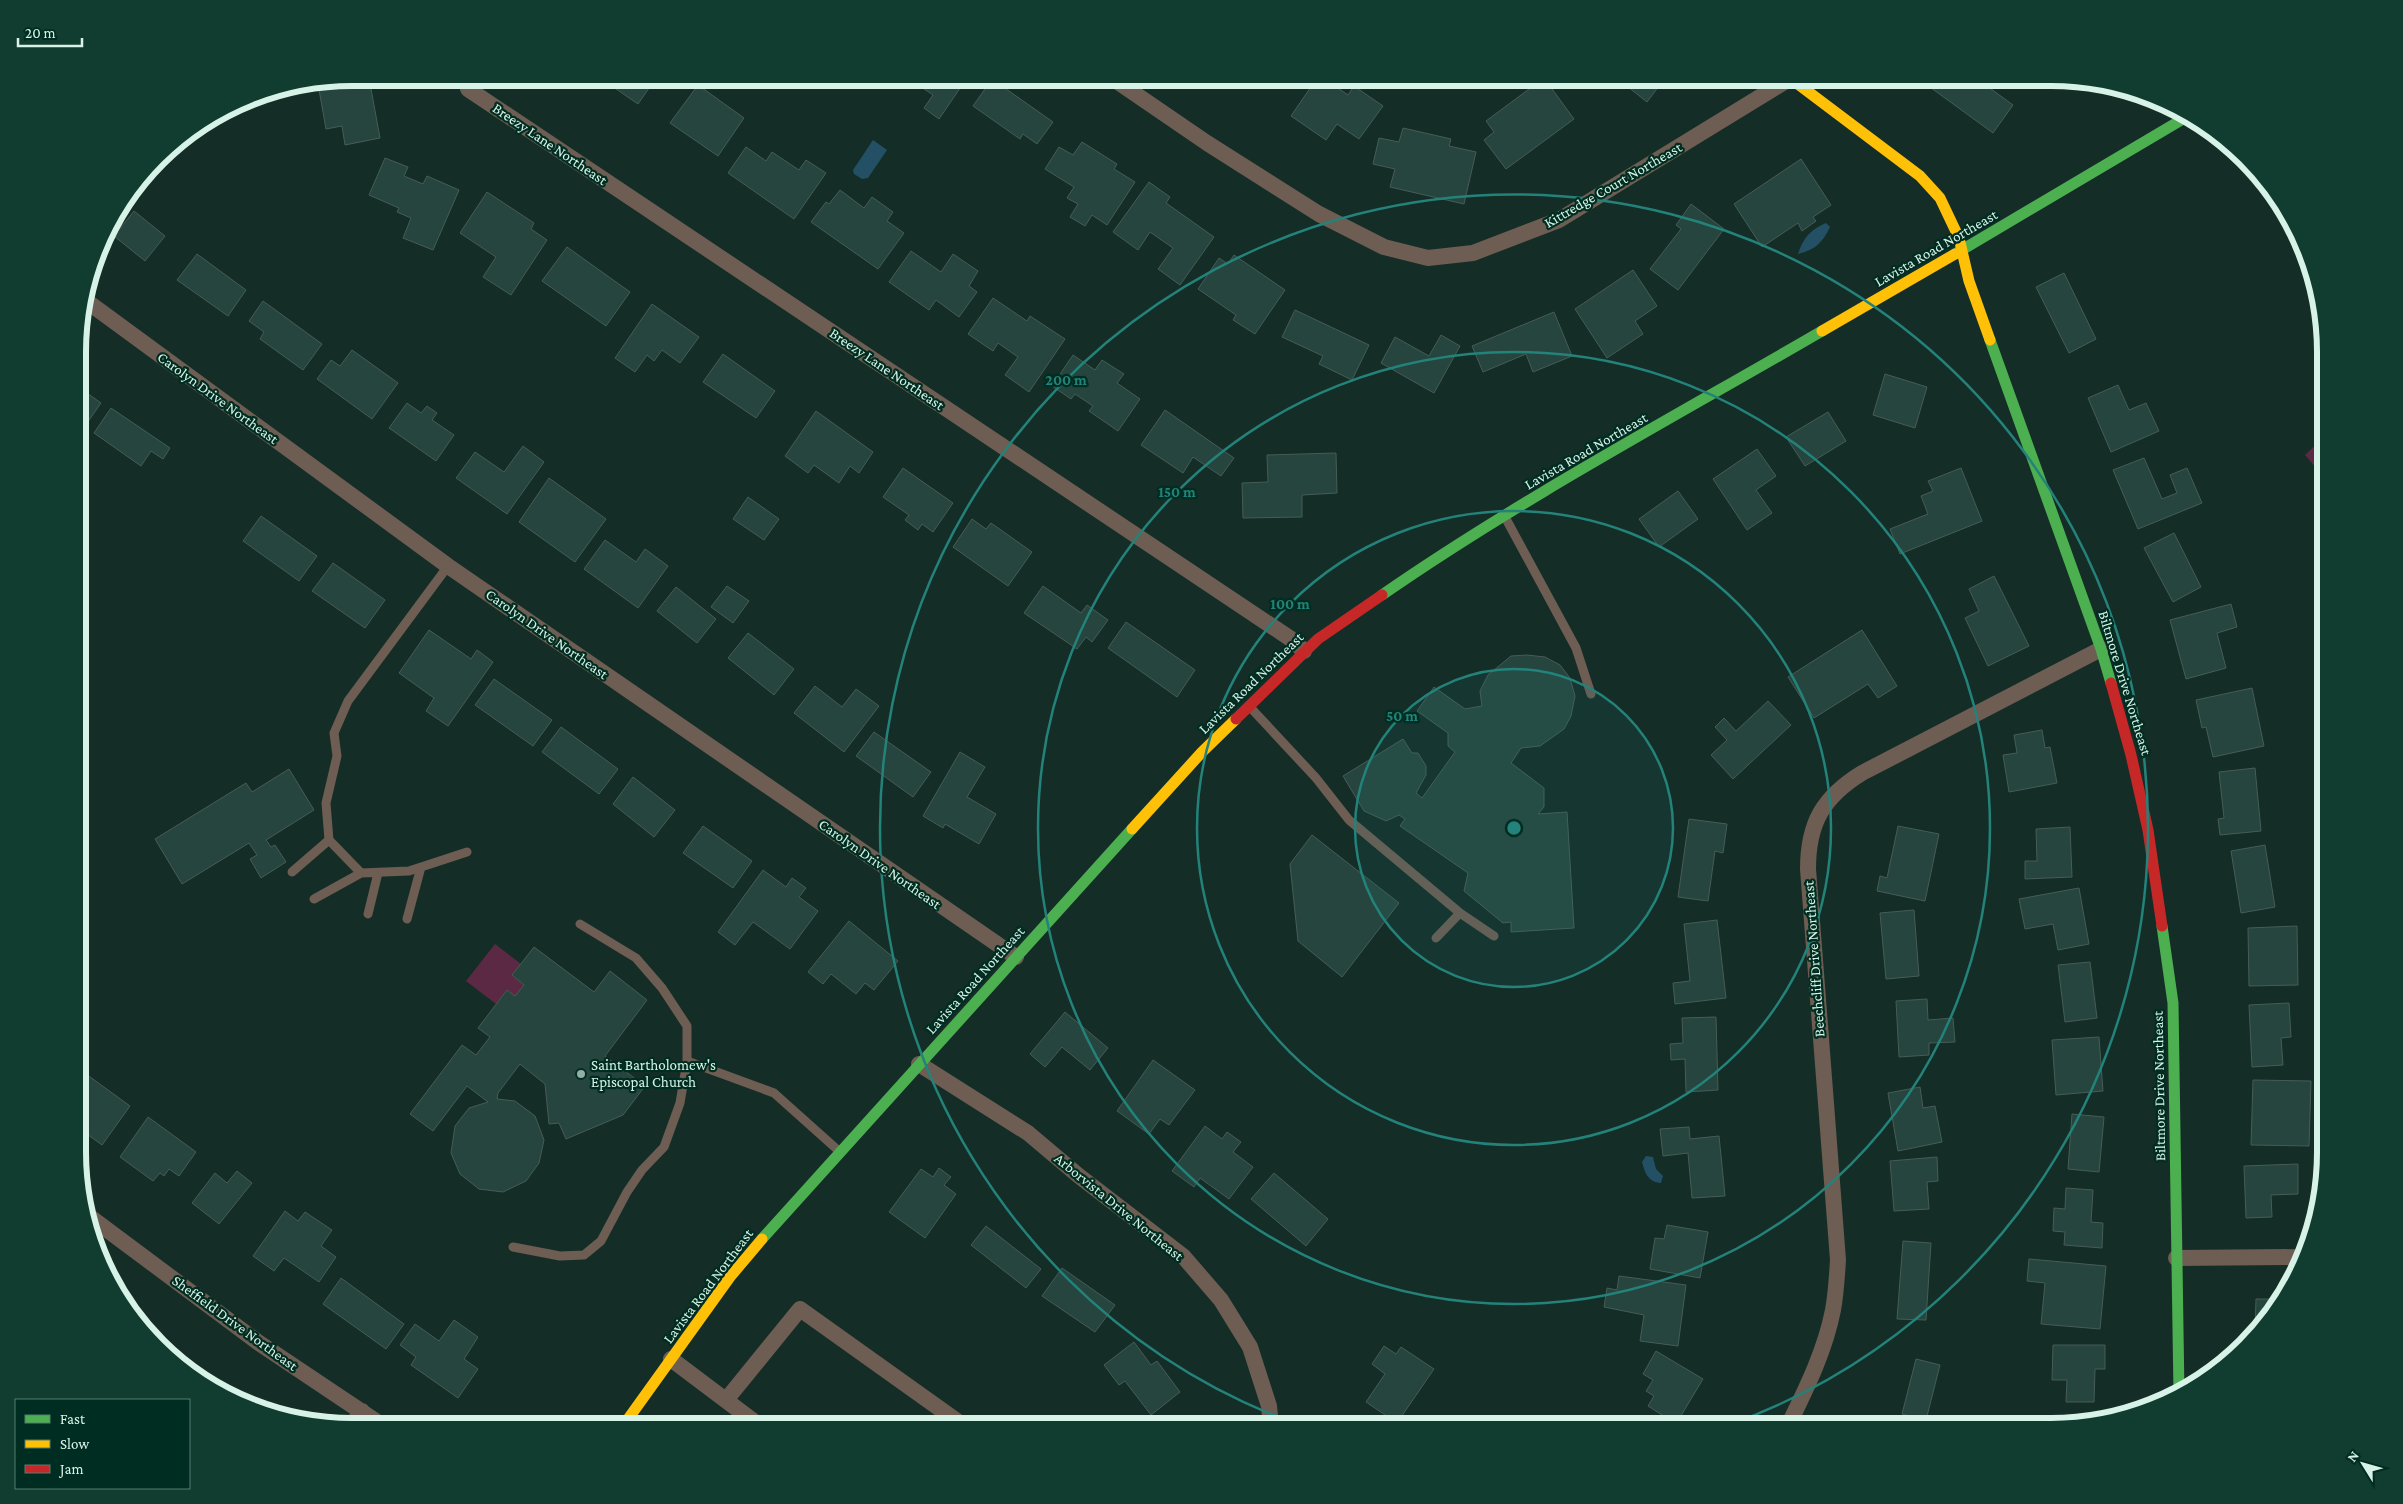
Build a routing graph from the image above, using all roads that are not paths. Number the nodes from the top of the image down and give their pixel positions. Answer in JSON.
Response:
{"nodes":[{"id":1,"x":1124,"y":86,"type":"edge"},
{"id":2,"x":1778,"y":86,"type":"edge"},
{"id":3,"x":1802,"y":86,"type":"edge"},
{"id":4,"x":468,"y":89,"type":"dead end"},
{"id":5,"x":2181,"y":120,"type":"edge"},
{"id":6,"x":1962,"y":250,"type":"junction"},
{"id":7,"x":91,"y":304,"type":"edge"},
{"id":8,"x":1505,"y":517,"type":"junction"},
{"id":9,"x":448,"y":566,"type":"junction"},
{"id":10,"x":2101,"y":649,"type":"junction"},
{"id":11,"x":1304,"y":651,"type":"junction"},
{"id":12,"x":1591,"y":694,"type":"dead end"},
{"id":13,"x":1249,"y":706,"type":"junction"},
{"id":14,"x":329,"y":840,"type":"junction"},
{"id":15,"x":467,"y":852,"type":"dead end"},
{"id":16,"x":421,"y":867,"type":"junction"},
{"id":17,"x":292,"y":872,"type":"dead end"},
{"id":18,"x":362,"y":873,"type":"junction"},
{"id":19,"x":378,"y":873,"type":"junction"},
{"id":20,"x":314,"y":899,"type":"dead end"},
{"id":21,"x":1460,"y":913,"type":"junction"},
{"id":22,"x":368,"y":914,"type":"dead end"},
{"id":23,"x":408,"y":919,"type":"dead end"},
{"id":24,"x":580,"y":924,"type":"dead end"},
{"id":25,"x":1494,"y":936,"type":"dead end"},
{"id":26,"x":1436,"y":938,"type":"dead end"},
{"id":27,"x":1016,"y":957,"type":"junction"},
{"id":28,"x":687,"y":1062,"type":"junction"},
{"id":29,"x":919,"y":1064,"type":"junction"},
{"id":30,"x":840,"y":1152,"type":"junction"},
{"id":31,"x":95,"y":1221,"type":"edge"},
{"id":32,"x":513,"y":1247,"type":"dead end"},
{"id":33,"x":2176,"y":1258,"type":"junction"},
{"id":34,"x":2294,"y":1258,"type":"edge"},
{"id":35,"x":671,"y":1360,"type":"junction"},
{"id":36,"x":2179,"y":1385,"type":"edge"},
{"id":37,"x":726,"y":1400,"type":"junction"},
{"id":38,"x":362,"y":1411,"type":"junction"},
{"id":39,"x":357,"y":1418,"type":"edge"},
{"id":40,"x":372,"y":1418,"type":"edge"},
{"id":41,"x":629,"y":1418,"type":"edge"},
{"id":42,"x":750,"y":1418,"type":"edge"},
{"id":43,"x":953,"y":1418,"type":"edge"},
{"id":44,"x":1270,"y":1418,"type":"edge"},
{"id":45,"x":1792,"y":1418,"type":"edge"}],
"edges":[{"from":1,"to":2,"type":"street","name":"Kittredge Court Northeast"},
{"from":3,"to":6,"type":"main road","name":"Biltmore Drive Northeast"},
{"from":4,"to":11,"type":"street","name":"Breezy Lane Northeast"},
{"from":5,"to":6,"type":"main road","name":"Lavista Road Northeast"},
{"from":6,"to":8,"type":"main road","name":"Lavista Road Northeast"},
{"from":6,"to":10,"type":"main road","name":"Biltmore Drive Northeast"},
{"from":7,"to":9,"type":"street","name":"Carolyn Drive Northeast"},
{"from":8,"to":11,"type":"main road","name":"Lavista Road Northeast"},
{"from":8,"to":12,"type":"lane"},
{"from":9,"to":14,"type":"lane"},
{"from":9,"to":27,"type":"street","name":"Carolyn Drive Northeast"},
{"from":10,"to":33,"type":"main road","name":"Biltmore Drive Northeast"},
{"from":10,"to":45,"type":"street","name":"Beechcliff Drive Northeast"},
{"from":11,"to":13,"type":"main road","name":"Lavista Road Northeast"},
{"from":13,"to":21,"type":"lane"},
{"from":13,"to":27,"type":"main road","name":"Lavista Road Northeast"},
{"from":14,"to":17,"type":"lane"},
{"from":14,"to":18,"type":"lane"},
{"from":15,"to":16,"type":"lane"},
{"from":16,"to":19,"type":"lane"},
{"from":16,"to":23,"type":"lane"},
{"from":18,"to":19,"type":"lane"},
{"from":18,"to":20,"type":"lane"},
{"from":19,"to":22,"type":"lane"},
{"from":21,"to":25,"type":"lane"},
{"from":21,"to":26,"type":"lane"},
{"from":24,"to":28,"type":"lane"},
{"from":27,"to":29,"type":"main road","name":"Lavista Road Northeast"},
{"from":28,"to":30,"type":"lane"},
{"from":28,"to":32,"type":"lane"},
{"from":29,"to":30,"type":"main road","name":"Lavista Road Northeast"},
{"from":29,"to":44,"type":"street","name":"Arborvista Drive Northeast"},
{"from":30,"to":35,"type":"main road","name":"Lavista Road Northeast"},
{"from":31,"to":38,"type":"street","name":"Sheffield Drive Northeast"},
{"from":33,"to":34,"type":"street"},
{"from":33,"to":36,"type":"main road","name":"Biltmore Drive Northeast"},
{"from":35,"to":37,"type":"street"},
{"from":35,"to":41,"type":"main road","name":"Lavista Road Northeast"},
{"from":37,"to":42,"type":"street"},
{"from":37,"to":43,"type":"street"},
{"from":38,"to":39,"type":"street"},
{"from":38,"to":40,"type":"street","name":"Sheffield Drive Northeast"}]}
